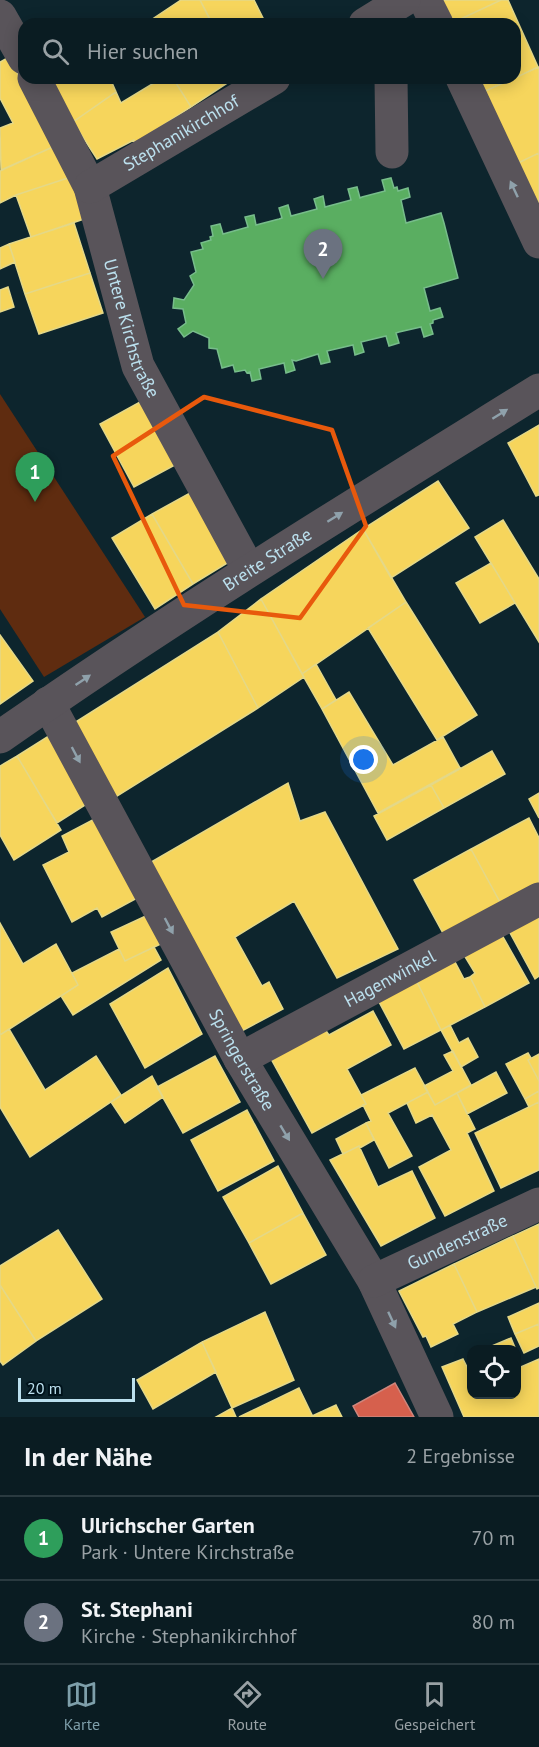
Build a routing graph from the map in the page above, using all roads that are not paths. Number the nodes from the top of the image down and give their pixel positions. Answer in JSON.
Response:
{"nodes":[{"id":1,"x":425,"y":0,"type":"edge"},
{"id":2,"x":0,"y":16,"type":"edge"},
{"id":3,"x":434,"y":18,"type":"edge"},
{"id":4,"x":18,"y":48,"type":"edge"},
{"id":5,"x":37,"y":84,"type":"edge"},
{"id":6,"x":264,"y":84,"type":"edge"},
{"id":7,"x":391,"y":84,"type":"edge"},
{"id":8,"x":465,"y":84,"type":"edge"},
{"id":9,"x":392,"y":152,"type":"dead end"},
{"id":10,"x":90,"y":187,"type":"junction"},
{"id":11,"x":539,"y":242,"type":"edge"},
{"id":12,"x":539,"y":390,"type":"edge"},
{"id":13,"x":249,"y":570,"type":"junction"},
{"id":14,"x":48,"y":703,"type":"junction"},
{"id":15,"x":0,"y":737,"type":"edge"},
{"id":16,"x":539,"y":899,"type":"edge"},
{"id":17,"x":240,"y":1059,"type":"junction"},
{"id":18,"x":539,"y":1204,"type":"edge"},
{"id":19,"x":374,"y":1281,"type":"junction"},
{"id":20,"x":437,"y":1417,"type":"edge"}],
"edges":[{"from":1,"to":3,"type":"street"},
{"from":2,"to":4,"type":"street"},
{"from":5,"to":10,"type":"street","name":"Untere Kirchstraße"},
{"from":6,"to":10,"type":"street","name":"Stephanikirchhof"},
{"from":7,"to":9,"type":"street"},
{"from":11,"to":8,"type":"street","one_way":true},
{"from":10,"to":13,"type":"street","name":"Untere Kirchstraße"},
{"from":13,"to":12,"type":"street","name":"Breite Straße","one_way":true},
{"from":14,"to":13,"type":"street","name":"Breite Straße","one_way":true},
{"from":14,"to":15,"type":"street","name":"Breite Straße"},
{"from":14,"to":17,"type":"street","name":"Springerstraße","one_way":true},
{"from":16,"to":17,"type":"street","name":"Hagenwinkel"},
{"from":17,"to":19,"type":"street","name":"Springerstraße","one_way":true},
{"from":18,"to":19,"type":"street","name":"Gundenstraße"},
{"from":19,"to":20,"type":"street","name":"Springerstraße","one_way":true}]}
